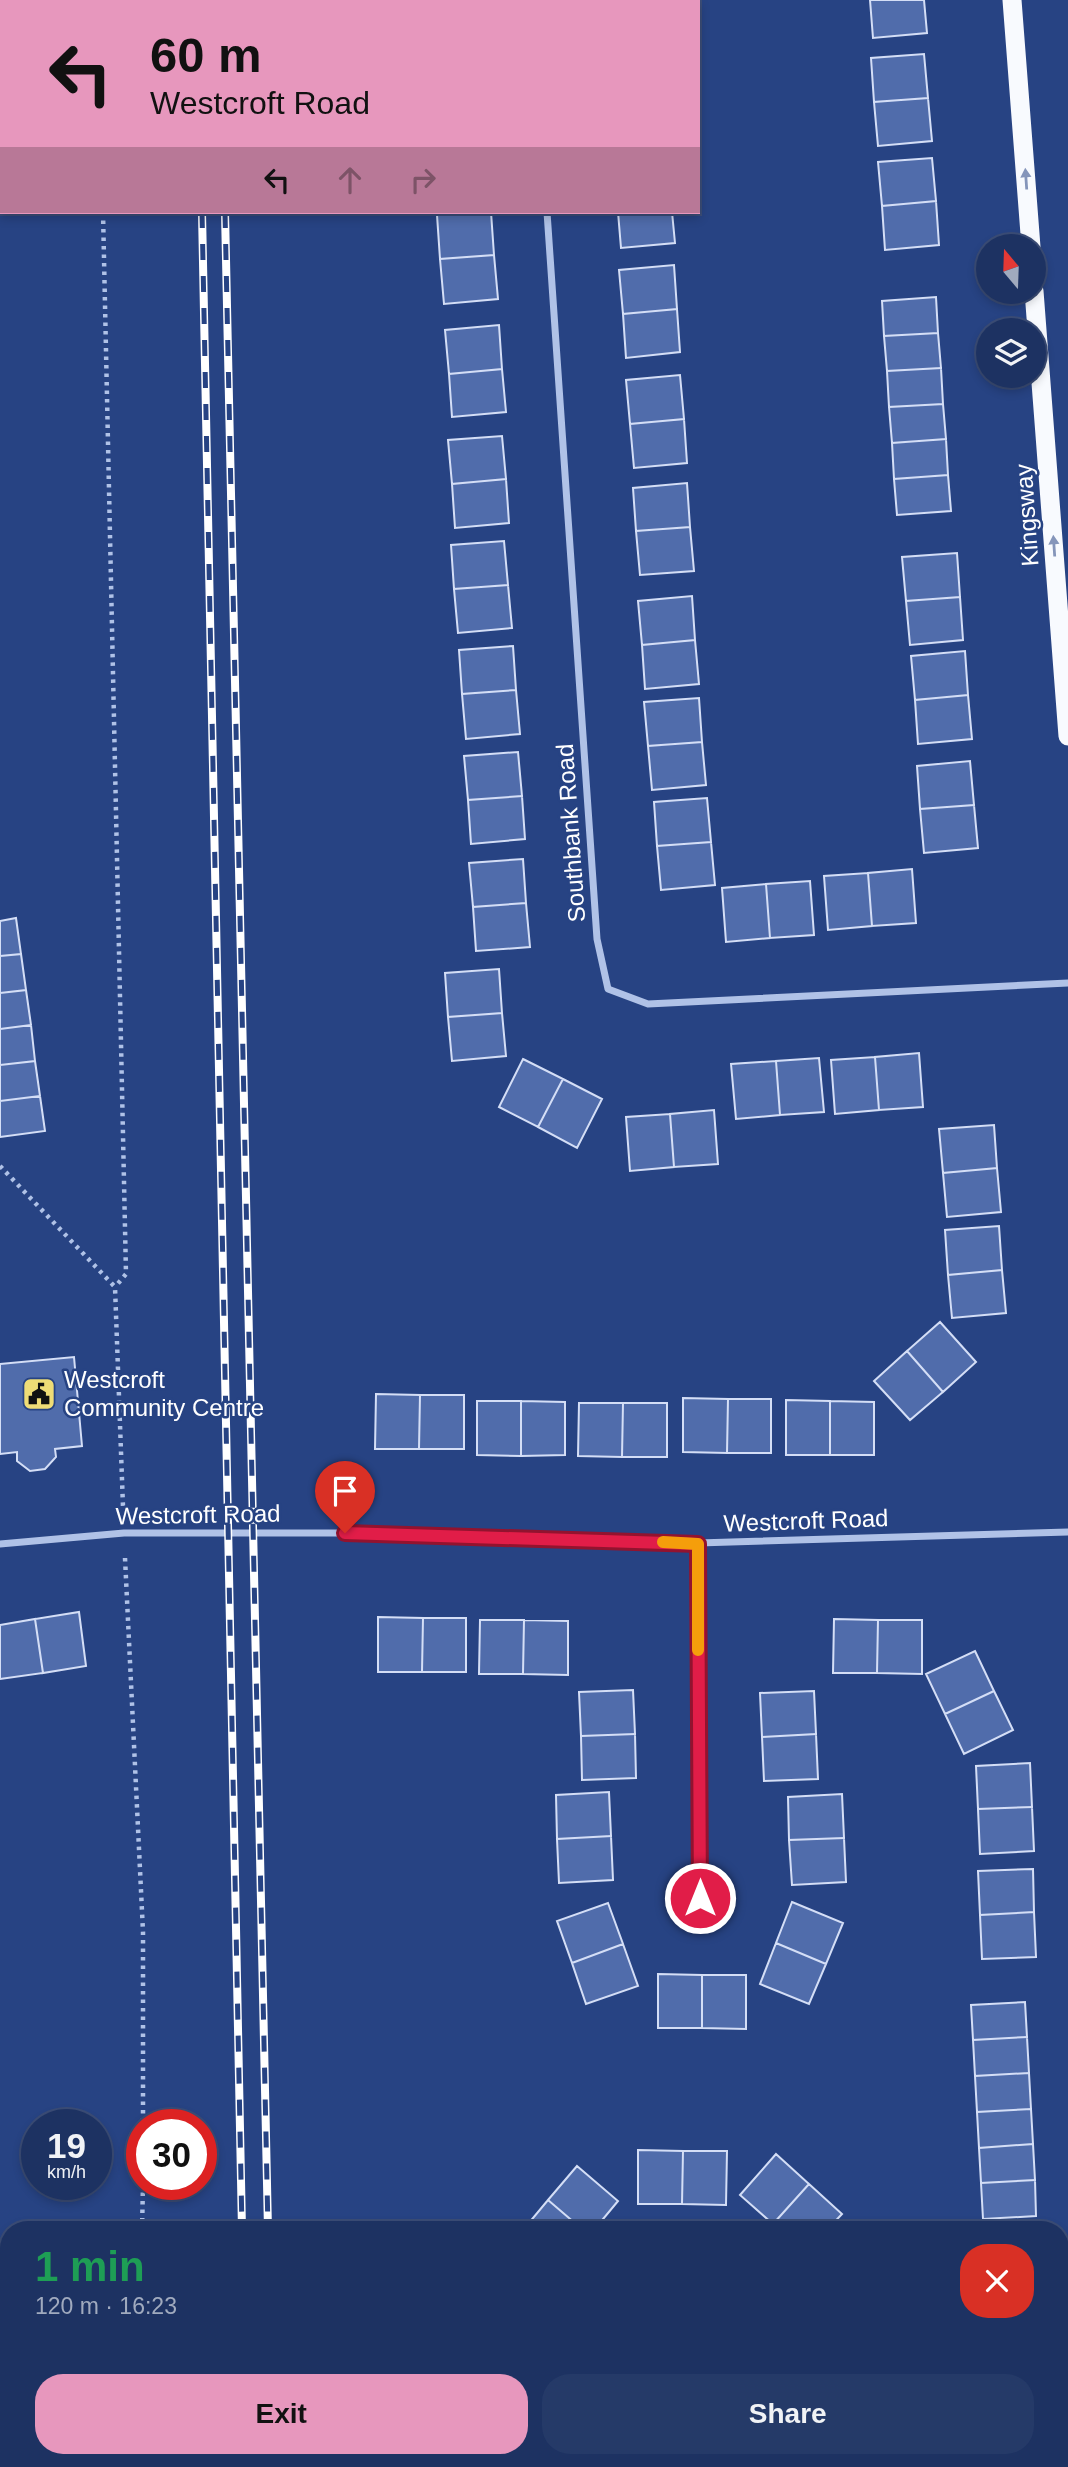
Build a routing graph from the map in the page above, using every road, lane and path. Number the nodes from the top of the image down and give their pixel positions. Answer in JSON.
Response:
{"nodes":[{"id":1,"x":1012,"y":0,"type":"edge"},
{"id":2,"x":103,"y":214,"type":"edge"},
{"id":3,"x":547,"y":214,"type":"edge"},
{"id":4,"x":1030,"y":234,"type":"edge"},
{"id":5,"x":1035,"y":304,"type":"edge"},
{"id":6,"x":1068,"y":736,"type":"edge"},
{"id":7,"x":1068,"y":983,"type":"edge"},
{"id":8,"x":0,"y":1166,"type":"edge"},
{"id":9,"x":115,"y":1287,"type":"junction"},
{"id":10,"x":1068,"y":1532,"type":"edge"},
{"id":11,"x":124,"y":1533,"type":"junction"},
{"id":12,"x":0,"y":1544,"type":"edge"},
{"id":13,"x":698,"y":1544,"type":"junction"},
{"id":14,"x":700,"y":1898,"type":"dead end"},
{"id":15,"x":143,"y":2109,"type":"edge"},
{"id":16,"x":143,"y":2200,"type":"edge"},
{"id":17,"x":142,"y":2221,"type":"edge"}],
"edges":[{"from":4,"to":1,"type":"highway","one_way":true},
{"from":2,"to":9,"type":"path"},
{"from":3,"to":7,"type":"street","name":"Southbank Road"},
{"from":6,"to":5,"type":"highway","name":"Kingsway","one_way":true},
{"from":8,"to":9,"type":"path"},
{"from":9,"to":11,"type":"path"},
{"from":10,"to":13,"type":"street","name":"Westcroft Road"},
{"from":11,"to":12,"type":"street","name":"Westcroft Road"},
{"from":11,"to":13,"type":"street","name":"Westcroft Road"},
{"from":11,"to":15,"type":"path"},
{"from":13,"to":14,"type":"street"},
{"from":16,"to":17,"type":"path"}]}
